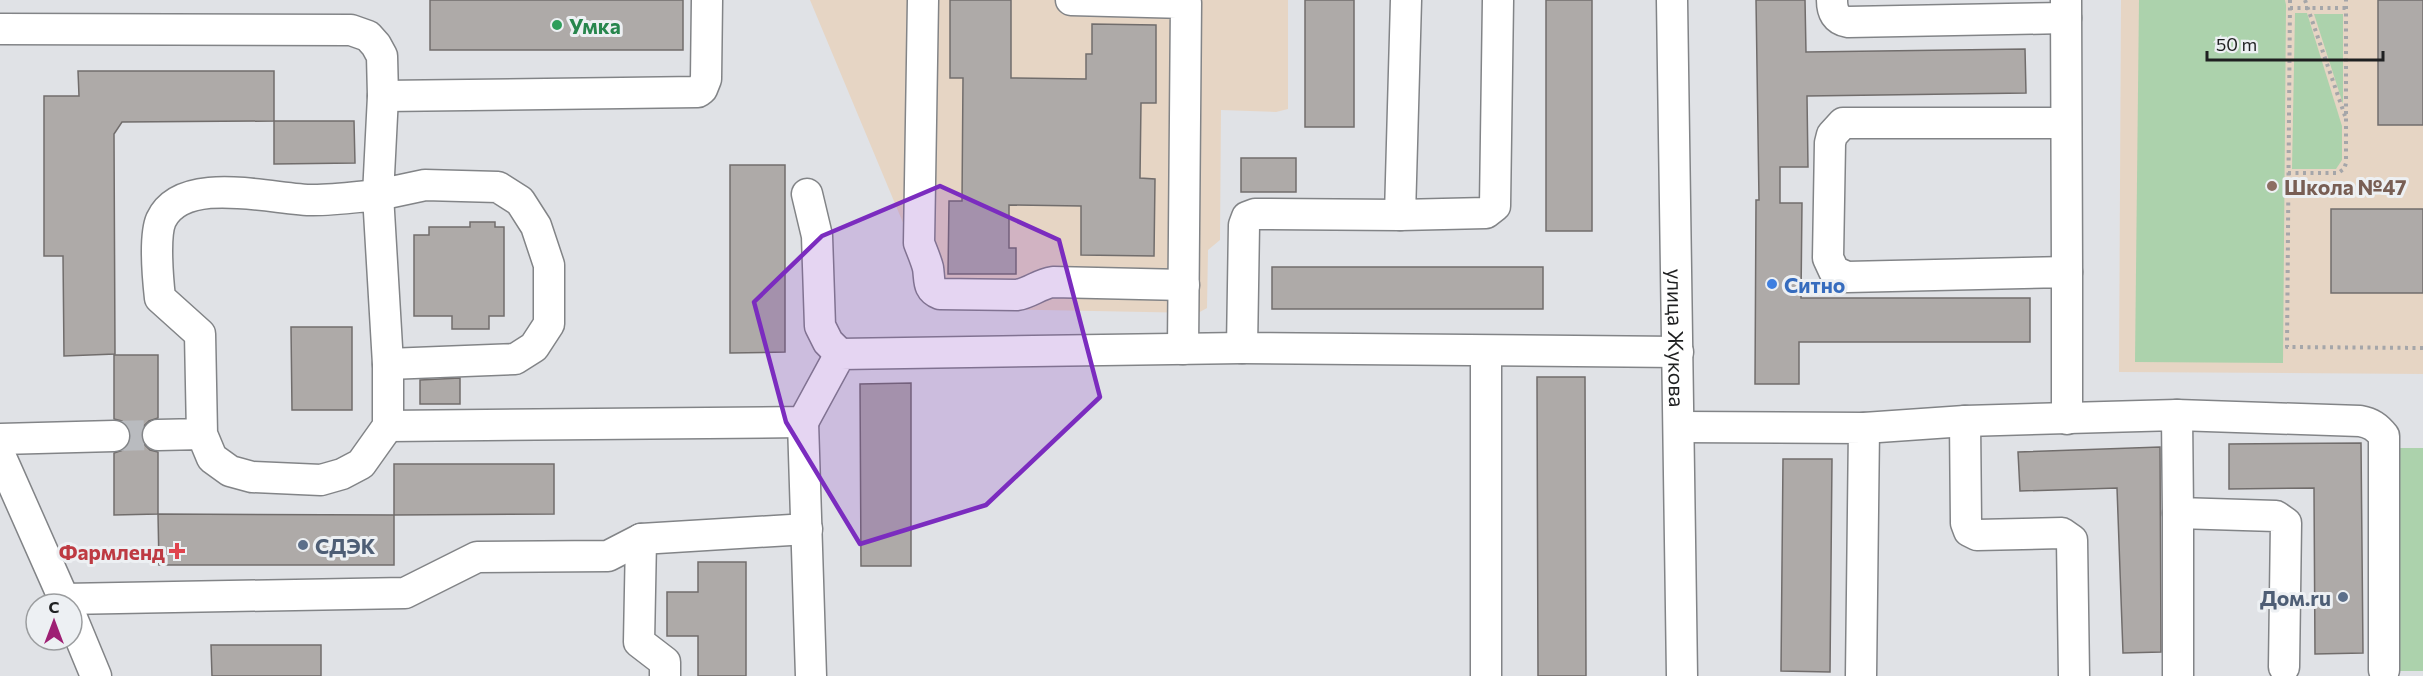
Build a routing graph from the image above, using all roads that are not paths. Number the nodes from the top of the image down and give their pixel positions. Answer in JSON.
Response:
{"nodes":[{"id":1,"x":707,"y":0,"type":"edge"},
{"id":2,"x":923,"y":0,"type":"edge"},
{"id":3,"x":1071,"y":0,"type":"edge"},
{"id":4,"x":1406,"y":0,"type":"edge"},
{"id":5,"x":1498,"y":0,"type":"edge"},
{"id":6,"x":1672,"y":0,"type":"edge"},
{"id":7,"x":1832,"y":0,"type":"edge"},
{"id":8,"x":1174,"y":1,"type":"edge"},
{"id":9,"x":2066,"y":9,"type":"edge"},
{"id":10,"x":0,"y":29,"type":"edge"},
{"id":11,"x":383,"y":96,"type":"junction"},
{"id":12,"x":2066,"y":123,"type":"junction"},
{"id":13,"x":807,"y":194,"type":"dead end"},
{"id":14,"x":378,"y":195,"type":"junction"},
{"id":15,"x":1400,"y":215,"type":"junction"},
{"id":16,"x":2067,"y":272,"type":"junction"},
{"id":17,"x":1184,"y":285,"type":"junction"},
{"id":18,"x":1242,"y":348,"type":"junction"},
{"id":19,"x":1183,"y":349,"type":"junction"},
{"id":20,"x":1486,"y":351,"type":"junction"},
{"id":21,"x":1678,"y":352,"type":"junction"},
{"id":22,"x":840,"y":354,"type":"junction"},
{"id":23,"x":387,"y":364,"type":"junction"},
{"id":24,"x":2177,"y":415,"type":"junction"},
{"id":25,"x":2067,"y":419,"type":"junction"},
{"id":26,"x":1965,"y":421,"type":"junction"},
{"id":27,"x":803,"y":422,"type":"junction"},
{"id":28,"x":388,"y":426,"type":"junction"},
{"id":29,"x":1679,"y":427,"type":"junction"},
{"id":30,"x":1864,"y":428,"type":"junction"},
{"id":31,"x":202,"y":434,"type":"junction"},
{"id":32,"x":158,"y":435,"type":"tunnel mouth"},
{"id":33,"x":114,"y":436,"type":"tunnel mouth"},
{"id":34,"x":0,"y":439,"type":"edge"},
{"id":35,"x":0,"y":455,"type":"edge"},
{"id":36,"x":2178,"y":513,"type":"junction"},
{"id":37,"x":807,"y":529,"type":"junction"},
{"id":38,"x":641,"y":539,"type":"junction"},
{"id":39,"x":60,"y":592,"type":"edge"},
{"id":40,"x":84,"y":606,"type":"edge"},
{"id":41,"x":84,"y":647,"type":"edge"},
{"id":42,"x":2284,"y":667,"type":"dead end"},
{"id":43,"x":2384,"y":670,"type":"dead end"},
{"id":44,"x":96,"y":676,"type":"edge"},
{"id":45,"x":665,"y":676,"type":"edge"},
{"id":46,"x":811,"y":676,"type":"edge"},
{"id":47,"x":1485,"y":676,"type":"edge"},
{"id":48,"x":1682,"y":676,"type":"edge"},
{"id":49,"x":1861,"y":676,"type":"edge"},
{"id":50,"x":2074,"y":676,"type":"edge"},
{"id":51,"x":2178,"y":676,"type":"edge"}],
"edges":[{"from":1,"to":11,"type":"street"},
{"from":2,"to":17,"type":"street"},
{"from":3,"to":8,"type":"street"},
{"from":4,"to":15,"type":"street"},
{"from":5,"to":15,"type":"street"},
{"from":6,"to":21,"type":"street","name":"улица Жукова"},
{"from":7,"to":9,"type":"street"},
{"from":8,"to":17,"type":"street"},
{"from":9,"to":12,"type":"street"},
{"from":10,"to":11,"type":"street"},
{"from":11,"to":14,"type":"street"},
{"from":12,"to":16,"type":"street"},
{"from":12,"to":16,"type":"street"},
{"from":13,"to":22,"type":"street"},
{"from":14,"to":23,"type":"street"},
{"from":14,"to":23,"type":"street"},
{"from":14,"to":31,"type":"street"},
{"from":15,"to":18,"type":"street"},
{"from":16,"to":25,"type":"street"},
{"from":17,"to":19,"type":"street"},
{"from":18,"to":19,"type":"street"},
{"from":18,"to":20,"type":"street"},
{"from":19,"to":22,"type":"street"},
{"from":20,"to":21,"type":"street"},
{"from":20,"to":47,"type":"street"},
{"from":21,"to":29,"type":"street","name":"улица Жукова"},
{"from":22,"to":27,"type":"street"},
{"from":23,"to":28,"type":"street"},
{"from":24,"to":25,"type":"street"},
{"from":24,"to":36,"type":"street"},
{"from":24,"to":43,"type":"street"},
{"from":25,"to":26,"type":"street"},
{"from":26,"to":30,"type":"street"},
{"from":26,"to":50,"type":"street"},
{"from":27,"to":28,"type":"street"},
{"from":27,"to":37,"type":"street"},
{"from":28,"to":31,"type":"street"},
{"from":29,"to":30,"type":"street"},
{"from":29,"to":48,"type":"street","name":"улица Жукова"},
{"from":30,"to":49,"type":"street"},
{"from":31,"to":32,"type":"street"},
{"from":33,"to":34,"type":"street"},
{"from":35,"to":39,"type":"street"},
{"from":36,"to":42,"type":"street"},
{"from":36,"to":51,"type":"street"},
{"from":37,"to":38,"type":"street"},
{"from":37,"to":46,"type":"street"},
{"from":38,"to":40,"type":"street"},
{"from":38,"to":45,"type":"street"},
{"from":41,"to":44,"type":"street"}]}
